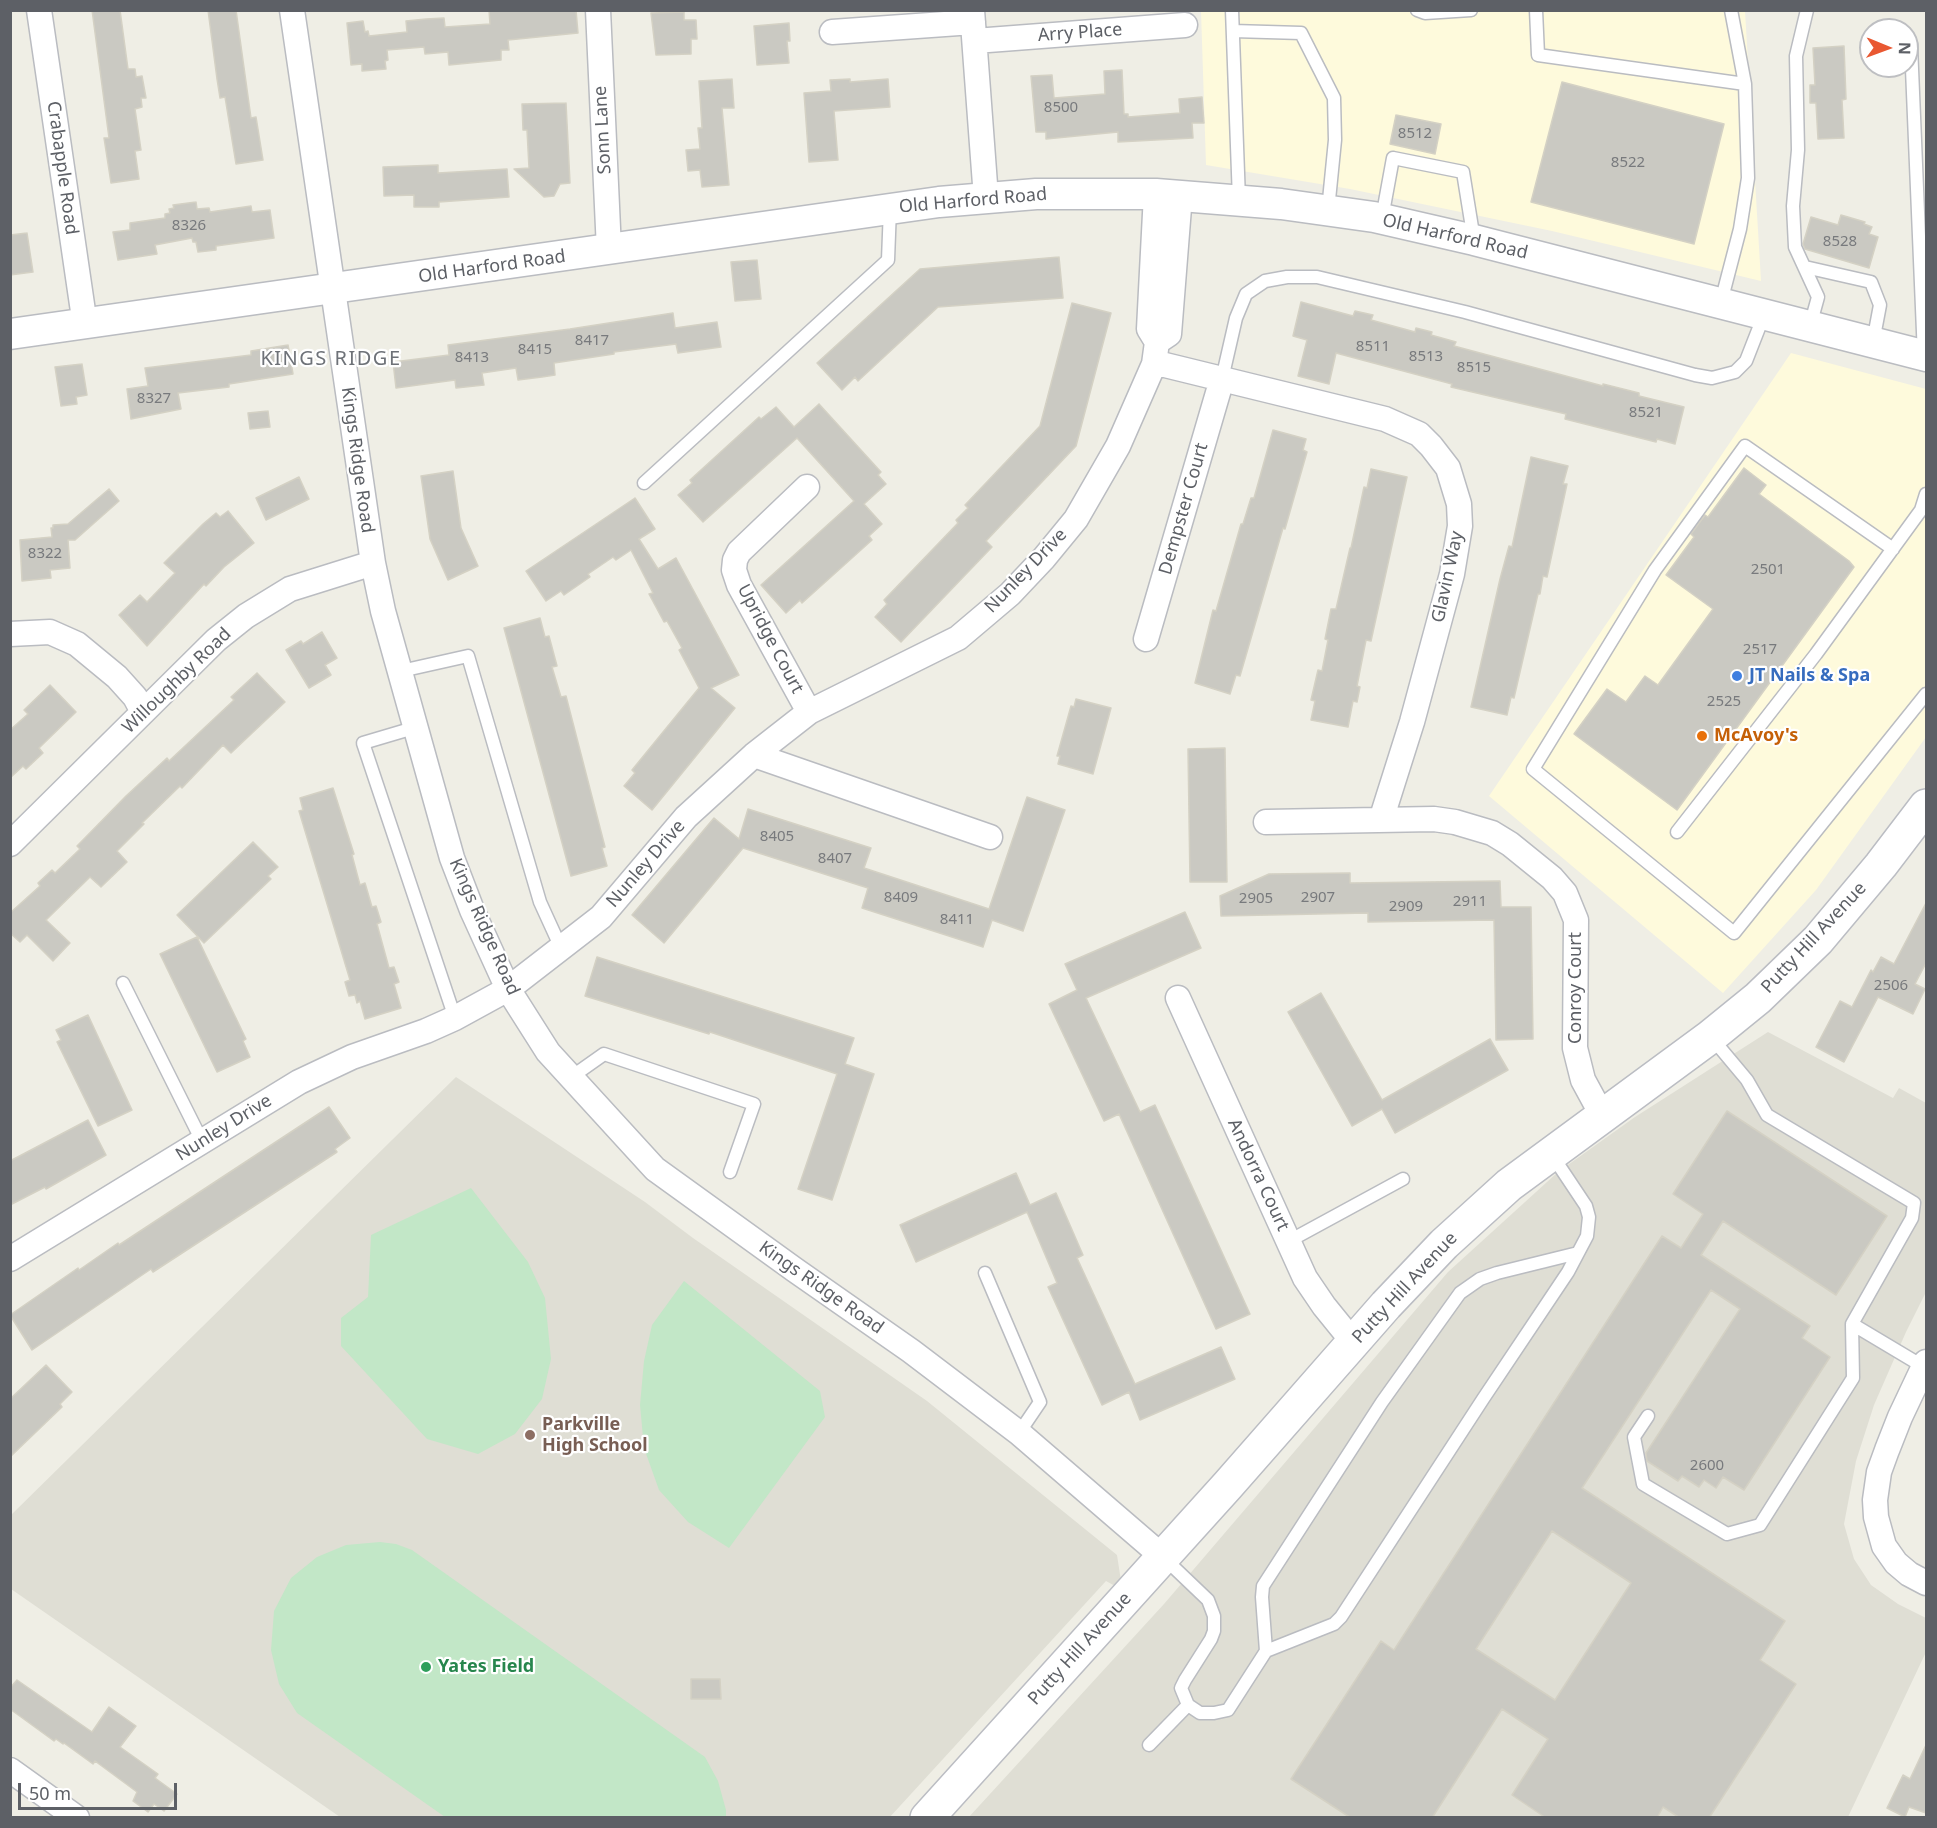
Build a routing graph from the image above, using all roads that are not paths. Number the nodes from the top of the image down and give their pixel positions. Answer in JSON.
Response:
{"nodes":[{"id":1,"x":39,"y":10,"type":"edge"},
{"id":2,"x":292,"y":10,"type":"edge"},
{"id":3,"x":598,"y":10,"type":"edge"},
{"id":4,"x":1232,"y":10,"type":"edge"},
{"id":5,"x":1417,"y":10,"type":"edge"},
{"id":6,"x":1471,"y":10,"type":"edge"},
{"id":7,"x":1536,"y":10,"type":"edge"},
{"id":8,"x":1731,"y":10,"type":"edge"},
{"id":9,"x":1807,"y":10,"type":"edge"},
{"id":10,"x":973,"y":25,"type":"edge"},
{"id":11,"x":1185,"y":25,"type":"dead end"},
{"id":12,"x":1233,"y":31,"type":"junction"},
{"id":13,"x":832,"y":32,"type":"dead end"},
{"id":14,"x":1913,"y":78,"type":"edge"},
{"id":15,"x":1745,"y":84,"type":"junction"},
{"id":16,"x":1168,"y":195,"type":"junction"},
{"id":17,"x":987,"y":198,"type":"junction"},
{"id":18,"x":1239,"y":200,"type":"junction"},
{"id":19,"x":890,"y":208,"type":"junction"},
{"id":20,"x":1328,"y":210,"type":"junction"},
{"id":21,"x":1382,"y":220,"type":"junction"},
{"id":22,"x":1923,"y":233,"type":"edge"},
{"id":23,"x":1474,"y":240,"type":"junction"},
{"id":24,"x":609,"y":250,"type":"junction"},
{"id":25,"x":1805,"y":267,"type":"junction"},
{"id":26,"x":332,"y":290,"type":"junction"},
{"id":27,"x":1721,"y":303,"type":"junction"},
{"id":28,"x":1764,"y":315,"type":"junction"},
{"id":29,"x":85,"y":325,"type":"junction"},
{"id":30,"x":1810,"y":326,"type":"junction"},
{"id":31,"x":10,"y":334,"type":"edge"},
{"id":32,"x":1873,"y":342,"type":"junction"},
{"id":33,"x":1156,"y":353,"type":"junction"},
{"id":34,"x":1925,"y":356,"type":"edge"},
{"id":35,"x":1222,"y":379,"type":"junction"},
{"id":36,"x":644,"y":483,"type":"dead end"},
{"id":37,"x":807,"y":487,"type":"dead end"},
{"id":38,"x":1926,"y":494,"type":"edge"},
{"id":39,"x":1924,"y":512,"type":"edge"},
{"id":40,"x":1893,"y":549,"type":"junction"},
{"id":41,"x":373,"y":563,"type":"junction"},
{"id":42,"x":10,"y":634,"type":"edge"},
{"id":43,"x":1146,"y":639,"type":"dead end"},
{"id":44,"x":401,"y":671,"type":"junction"},
{"id":45,"x":1926,"y":695,"type":"edge"},
{"id":46,"x":143,"y":712,"type":"junction"},
{"id":47,"x":809,"y":712,"type":"junction"},
{"id":48,"x":417,"y":727,"type":"junction"},
{"id":49,"x":753,"y":755,"type":"junction"},
{"id":50,"x":1926,"y":806,"type":"edge"},
{"id":51,"x":1381,"y":820,"type":"junction"},
{"id":52,"x":1266,"y":822,"type":"dead end"},
{"id":53,"x":1677,"y":832,"type":"dead end"},
{"id":54,"x":990,"y":837,"type":"dead end"},
{"id":55,"x":10,"y":844,"type":"edge"},
{"id":56,"x":561,"y":948,"type":"junction"},
{"id":57,"x":123,"y":983,"type":"dead end"},
{"id":58,"x":508,"y":989,"type":"junction"},
{"id":59,"x":1178,"y":998,"type":"dead end"},
{"id":60,"x":455,"y":1018,"type":"junction"},
{"id":61,"x":1710,"y":1036,"type":"junction"},
{"id":62,"x":570,"y":1078,"type":"junction"},
{"id":63,"x":1602,"y":1115,"type":"junction"},
{"id":64,"x":202,"y":1141,"type":"junction"},
{"id":65,"x":1550,"y":1154,"type":"junction"},
{"id":66,"x":730,"y":1172,"type":"dead end"},
{"id":67,"x":1403,"y":1179,"type":"dead end"},
{"id":68,"x":1289,"y":1241,"type":"junction"},
{"id":69,"x":1578,"y":1252,"type":"junction"},
{"id":70,"x":10,"y":1259,"type":"edge"},
{"id":71,"x":985,"y":1274,"type":"dead end"},
{"id":72,"x":1852,"y":1324,"type":"junction"},
{"id":73,"x":1354,"y":1343,"type":"junction"},
{"id":74,"x":1925,"y":1365,"type":"edge"},
{"id":75,"x":1648,"y":1416,"type":"dead end"},
{"id":76,"x":1019,"y":1433,"type":"junction"},
{"id":77,"x":1163,"y":1557,"type":"junction"},
{"id":78,"x":1926,"y":1583,"type":"edge"},
{"id":79,"x":1266,"y":1651,"type":"junction"},
{"id":80,"x":1188,"y":1705,"type":"junction"},
{"id":81,"x":1149,"y":1745,"type":"dead end"},
{"id":82,"x":10,"y":1770,"type":"edge"},
{"id":83,"x":77,"y":1818,"type":"edge"},
{"id":84,"x":927,"y":1818,"type":"edge"}],
"edges":[{"from":1,"to":29,"type":"street","name":"Crabapple Road"},
{"from":2,"to":26,"type":"street","name":"Kings Ridge Road"},
{"from":3,"to":24,"type":"street","name":"Sonn Lane"},
{"from":4,"to":12,"type":"lane"},
{"from":5,"to":6,"type":"lane"},
{"from":7,"to":15,"type":"lane"},
{"from":8,"to":15,"type":"lane"},
{"from":9,"to":25,"type":"lane"},
{"from":10,"to":11,"type":"street","name":"Arry Place"},
{"from":10,"to":13,"type":"street","name":"Arry Place"},
{"from":10,"to":17,"type":"street"},
{"from":12,"to":18,"type":"lane"},
{"from":12,"to":20,"type":"lane"},
{"from":14,"to":22,"type":"lane"},
{"from":15,"to":27,"type":"lane"},
{"from":16,"to":17,"type":"street","name":"Old Harford Road"},
{"from":16,"to":18,"type":"street","name":"Old Harford Road"},
{"from":16,"to":33,"type":"street"},
{"from":17,"to":19,"type":"street","name":"Old Harford Road"},
{"from":18,"to":20,"type":"street","name":"Old Harford Road"},
{"from":19,"to":24,"type":"street","name":"Old Harford Road"},
{"from":19,"to":36,"type":"lane"},
{"from":20,"to":21,"type":"street","name":"Old Harford Road"},
{"from":21,"to":23,"type":"street","name":"Old Harford Road"},
{"from":21,"to":23,"type":"lane"},
{"from":22,"to":34,"type":"lane"},
{"from":23,"to":27,"type":"street","name":"Old Harford Road"},
{"from":24,"to":26,"type":"street","name":"Old Harford Road"},
{"from":25,"to":30,"type":"lane"},
{"from":25,"to":32,"type":"lane"},
{"from":26,"to":29,"type":"street","name":"Old Harford Road"},
{"from":26,"to":41,"type":"street","name":"Kings Ridge Road"},
{"from":27,"to":28,"type":"street","name":"Old Harford Road"},
{"from":28,"to":30,"type":"street","name":"Old Harford Road"},
{"from":28,"to":35,"type":"lane"},
{"from":29,"to":31,"type":"street","name":"Old Harford Road"},
{"from":30,"to":32,"type":"street","name":"Old Harford Road"},
{"from":32,"to":34,"type":"street","name":"Old Harford Road"},
{"from":33,"to":35,"type":"street","name":"Glavin Way"},
{"from":33,"to":47,"type":"street","name":"Nunley Drive"},
{"from":35,"to":43,"type":"street","name":"Dempster Court"},
{"from":35,"to":51,"type":"street","name":"Glavin Way"},
{"from":37,"to":47,"type":"street","name":"Upridge Court"},
{"from":38,"to":39,"type":"lane"},
{"from":39,"to":40,"type":"lane"},
{"from":40,"to":45,"type":"lane"},
{"from":40,"to":53,"type":"lane"},
{"from":41,"to":44,"type":"street","name":"Kings Ridge Road"},
{"from":41,"to":46,"type":"street","name":"Willoughby Road"},
{"from":42,"to":46,"type":"street"},
{"from":44,"to":48,"type":"street","name":"Kings Ridge Road"},
{"from":44,"to":56,"type":"lane"},
{"from":46,"to":55,"type":"street","name":"Willoughby Road"},
{"from":47,"to":49,"type":"street","name":"Nunley Drive"},
{"from":48,"to":58,"type":"street","name":"Kings Ridge Road"},
{"from":48,"to":60,"type":"lane"},
{"from":49,"to":54,"type":"street"},
{"from":49,"to":56,"type":"street","name":"Nunley Drive"},
{"from":50,"to":61,"type":"main road","name":"Putty Hill Avenue"},
{"from":51,"to":52,"type":"street","name":"Conroy Court"},
{"from":51,"to":63,"type":"street","name":"Conroy Court"},
{"from":56,"to":58,"type":"street","name":"Nunley Drive"},
{"from":57,"to":64,"type":"lane"},
{"from":58,"to":60,"type":"street","name":"Nunley Drive"},
{"from":58,"to":62,"type":"street","name":"Kings Ridge Road"},
{"from":59,"to":68,"type":"street","name":"Andorra Court"},
{"from":60,"to":64,"type":"street","name":"Nunley Drive"},
{"from":61,"to":63,"type":"main road","name":"Putty Hill Avenue"},
{"from":61,"to":72,"type":"lane"},
{"from":62,"to":66,"type":"lane"},
{"from":62,"to":76,"type":"street","name":"Kings Ridge Road"},
{"from":63,"to":65,"type":"main road","name":"Putty Hill Avenue"},
{"from":64,"to":70,"type":"street","name":"Nunley Drive"},
{"from":65,"to":69,"type":"lane"},
{"from":65,"to":73,"type":"main road","name":"Putty Hill Avenue"},
{"from":67,"to":68,"type":"lane"},
{"from":68,"to":73,"type":"street","name":"Andorra Court"},
{"from":69,"to":79,"type":"lane"},
{"from":69,"to":79,"type":"lane"},
{"from":71,"to":76,"type":"lane"},
{"from":72,"to":74,"type":"lane"},
{"from":72,"to":75,"type":"lane"},
{"from":73,"to":77,"type":"main road","name":"Putty Hill Avenue"},
{"from":74,"to":78,"type":"street"},
{"from":76,"to":77,"type":"street","name":"Kings Ridge Road"},
{"from":77,"to":80,"type":"lane"},
{"from":77,"to":84,"type":"main road","name":"Putty Hill Avenue"},
{"from":79,"to":80,"type":"lane"},
{"from":80,"to":81,"type":"lane"},
{"from":82,"to":83,"type":"street"}]}
